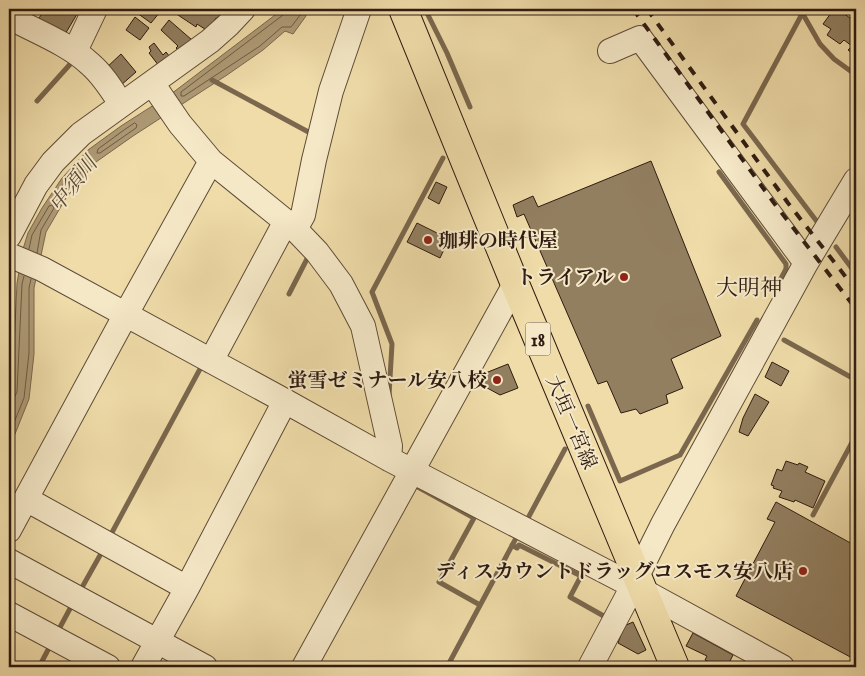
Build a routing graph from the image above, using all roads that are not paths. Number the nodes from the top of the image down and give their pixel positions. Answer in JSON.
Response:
{"nodes":[{"id":1,"x":95,"y":9,"type":"edge"},
{"id":2,"x":243,"y":9,"type":"edge"},
{"id":3,"x":359,"y":9,"type":"edge"},
{"id":4,"x":403,"y":9,"type":"edge"},
{"id":5,"x":9,"y":18,"type":"edge"},
{"id":6,"x":75,"y":51,"type":"junction"},
{"id":7,"x":610,"y":51,"type":"dead end"},
{"id":8,"x":155,"y":88,"type":"junction"},
{"id":9,"x":121,"y":104,"type":"junction"},
{"id":10,"x":211,"y":161,"type":"junction"},
{"id":11,"x":856,"y":180,"type":"edge"},
{"id":12,"x":291,"y":225,"type":"junction"},
{"id":13,"x":10,"y":249,"type":"edge"},
{"id":14,"x":806,"y":263,"type":"junction"},
{"id":15,"x":515,"y":284,"type":"junction"},
{"id":16,"x":126,"y":314,"type":"junction"},
{"id":17,"x":211,"y":361,"type":"junction"},
{"id":18,"x":285,"y":401,"type":"junction"},
{"id":19,"x":389,"y":459,"type":"junction"},
{"id":20,"x":412,"y":471,"type":"junction"},
{"id":21,"x":26,"y":499,"type":"junction"},
{"id":22,"x":9,"y":530,"type":"edge"},
{"id":23,"x":9,"y":561,"type":"edge"},
{"id":24,"x":638,"y":584,"type":"junction"},
{"id":25,"x":186,"y":588,"type":"junction"},
{"id":26,"x":9,"y":614,"type":"edge"},
{"id":27,"x":157,"y":642,"type":"junction"},
{"id":28,"x":108,"y":667,"type":"edge"},
{"id":29,"x":143,"y":667,"type":"edge"},
{"id":30,"x":205,"y":667,"type":"edge"},
{"id":31,"x":304,"y":667,"type":"edge"},
{"id":32,"x":590,"y":667,"type":"edge"},
{"id":33,"x":675,"y":667,"type":"edge"},
{"id":34,"x":782,"y":667,"type":"edge"}],
"edges":[{"from":1,"to":6,"type":"street"},
{"from":2,"to":8,"type":"street"},
{"from":3,"to":12,"type":"street"},
{"from":4,"to":15,"type":"main road","name":"大垣一宮線","number":"18"},
{"from":5,"to":6,"type":"street"},
{"from":6,"to":9,"type":"street"},
{"from":7,"to":14,"type":"street"},
{"from":8,"to":9,"type":"street"},
{"from":8,"to":10,"type":"street"},
{"from":9,"to":13,"type":"street"},
{"from":10,"to":12,"type":"street"},
{"from":10,"to":16,"type":"street"},
{"from":11,"to":14,"type":"street"},
{"from":12,"to":17,"type":"street"},
{"from":12,"to":19,"type":"street"},
{"from":13,"to":16,"type":"street"},
{"from":14,"to":24,"type":"street"},
{"from":15,"to":20,"type":"street"},
{"from":15,"to":24,"type":"main road","name":"大垣一宮線","number":"18"},
{"from":16,"to":17,"type":"street"},
{"from":16,"to":21,"type":"street"},
{"from":17,"to":18,"type":"street"},
{"from":18,"to":19,"type":"street"},
{"from":18,"to":25,"type":"street"},
{"from":19,"to":20,"type":"street"},
{"from":20,"to":24,"type":"street"},
{"from":20,"to":31,"type":"street"},
{"from":21,"to":22,"type":"street"},
{"from":21,"to":25,"type":"street"},
{"from":23,"to":27,"type":"street"},
{"from":24,"to":32,"type":"street"},
{"from":24,"to":33,"type":"main road","name":"大垣一宮線","number":"18"},
{"from":24,"to":34,"type":"street"},
{"from":25,"to":27,"type":"street"},
{"from":26,"to":28,"type":"street"},
{"from":27,"to":29,"type":"street"},
{"from":27,"to":30,"type":"street"}]}
